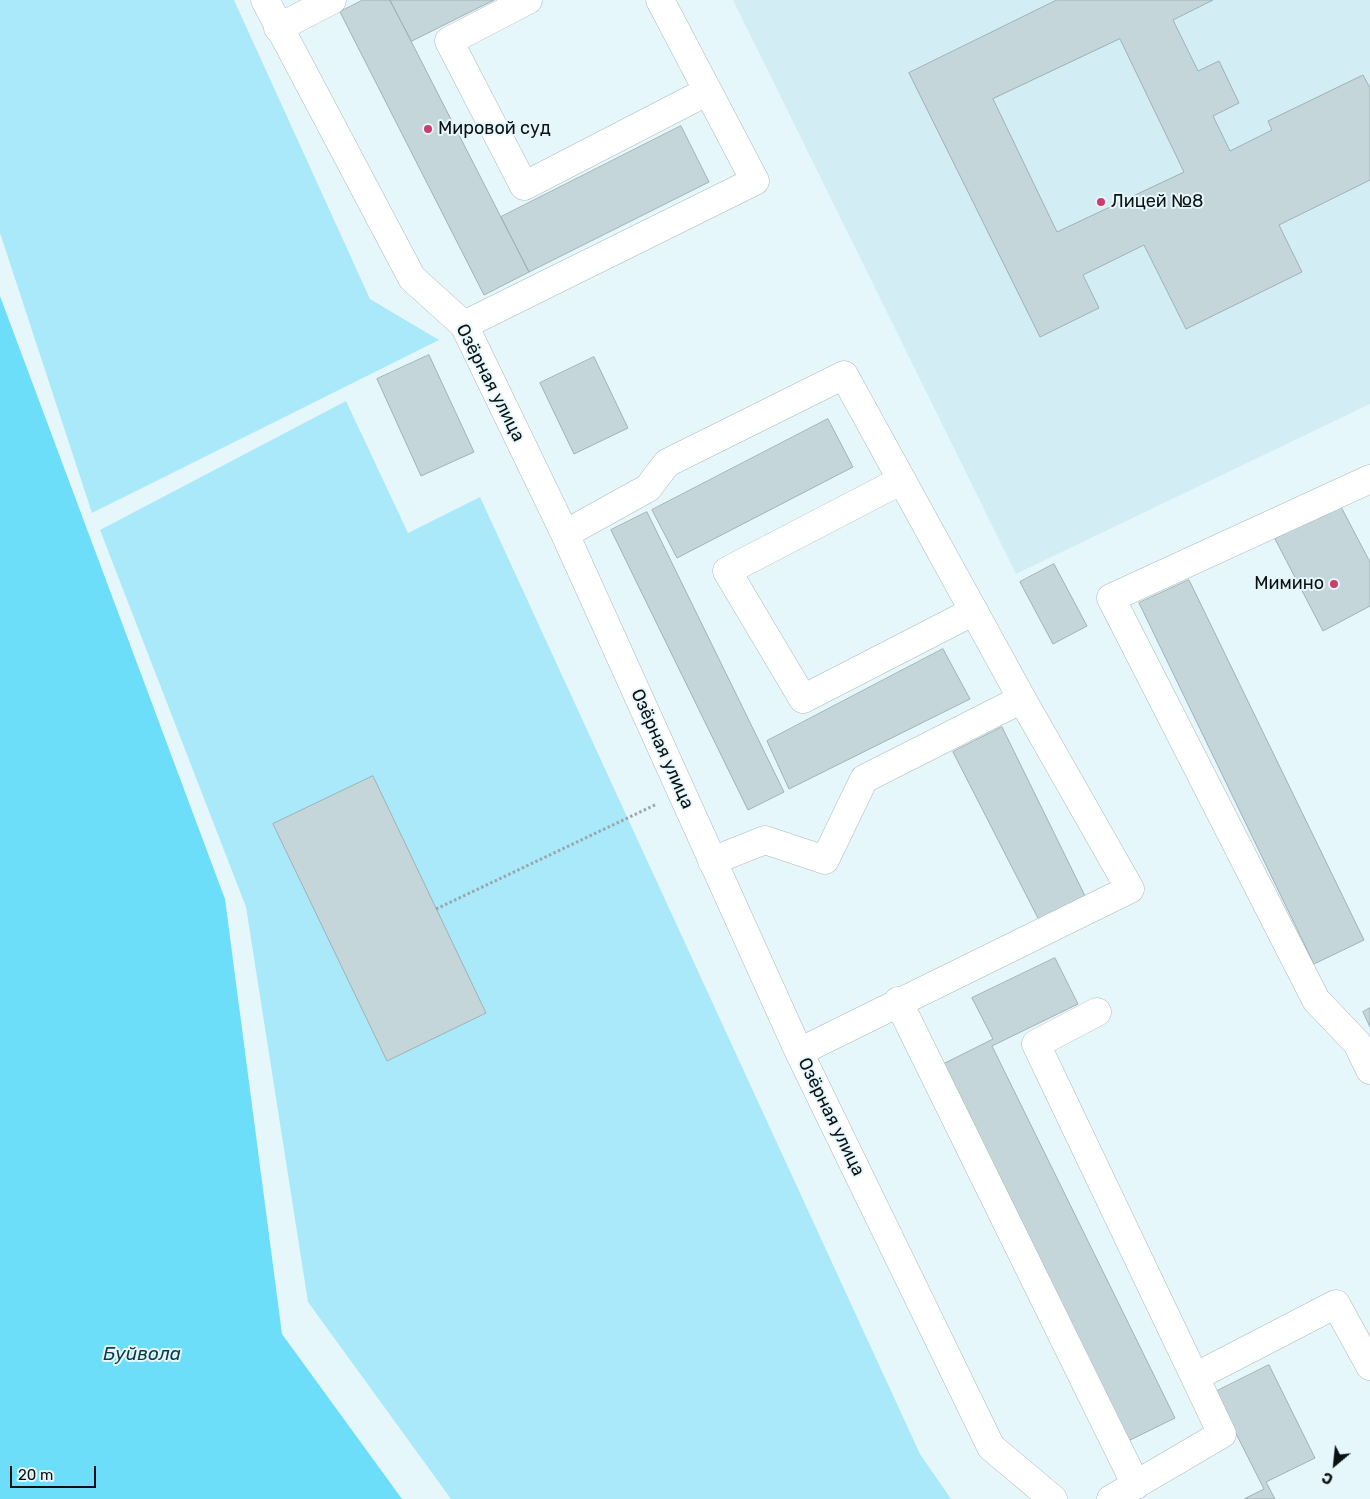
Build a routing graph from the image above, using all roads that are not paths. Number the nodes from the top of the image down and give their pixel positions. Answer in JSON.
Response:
{"nodes":[{"id":1,"x":265,"y":0,"type":"edge"},
{"id":2,"x":332,"y":0,"type":"edge"},
{"id":3,"x":528,"y":0,"type":"edge"},
{"id":4,"x":660,"y":0,"type":"edge"},
{"id":5,"x":278,"y":28,"type":"junction"},
{"id":6,"x":708,"y":90,"type":"junction"},
{"id":7,"x":464,"y":325,"type":"junction"},
{"id":8,"x":1370,"y":479,"type":"edge"},
{"id":9,"x":902,"y":480,"type":"junction"},
{"id":10,"x":565,"y":534,"type":"junction"},
{"id":11,"x":974,"y":611,"type":"junction"},
{"id":12,"x":1022,"y":699,"type":"junction"},
{"id":13,"x":712,"y":861,"type":"junction"},
{"id":14,"x":898,"y":1001,"type":"junction"},
{"id":15,"x":1097,"y":1012,"type":"dead end"},
{"id":16,"x":799,"y":1052,"type":"junction"},
{"id":17,"x":1370,"y":1070,"type":"edge"},
{"id":18,"x":1370,"y":1366,"type":"edge"},
{"id":19,"x":1195,"y":1377,"type":"junction"},
{"id":20,"x":1136,"y":1485,"type":"junction"},
{"id":21,"x":1053,"y":1499,"type":"edge"},
{"id":22,"x":1111,"y":1499,"type":"edge"}],
"edges":[{"from":1,"to":5,"type":"street","name":"Озёрная улица"},
{"from":2,"to":5,"type":"street"},
{"from":3,"to":6,"type":"street"},
{"from":4,"to":6,"type":"street"},
{"from":5,"to":7,"type":"street","name":"Озёрная улица"},
{"from":6,"to":7,"type":"street"},
{"from":7,"to":10,"type":"street","name":"Озёрная улица"},
{"from":8,"to":17,"type":"street"},
{"from":9,"to":10,"type":"street"},
{"from":9,"to":11,"type":"street"},
{"from":9,"to":11,"type":"street"},
{"from":10,"to":13,"type":"street","name":"Озёрная улица"},
{"from":11,"to":12,"type":"street"},
{"from":12,"to":13,"type":"street"},
{"from":12,"to":14,"type":"street"},
{"from":13,"to":16,"type":"street","name":"Озёрная улица"},
{"from":14,"to":16,"type":"street"},
{"from":14,"to":20,"type":"street"},
{"from":15,"to":19,"type":"street"},
{"from":16,"to":21,"type":"street","name":"Озёрная улица"},
{"from":18,"to":19,"type":"street"},
{"from":19,"to":20,"type":"street"},
{"from":20,"to":22,"type":"street"}]}
